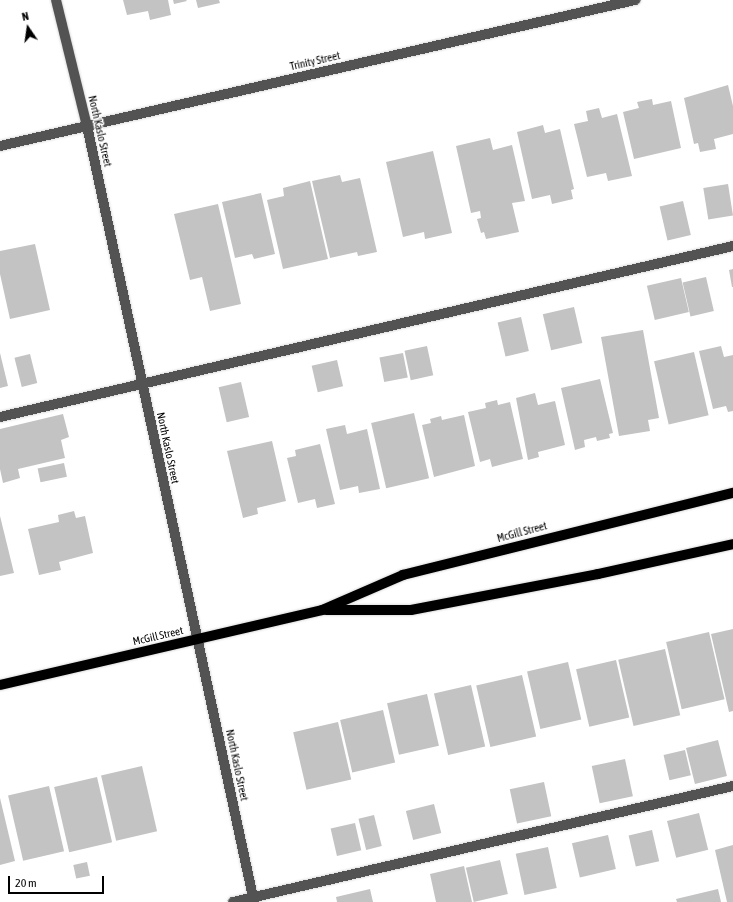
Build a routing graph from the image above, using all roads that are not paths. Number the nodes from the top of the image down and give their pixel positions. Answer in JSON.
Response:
{"nodes":[{"id":1,"x":56,"y":0,"type":"edge"},
{"id":2,"x":635,"y":0,"type":"edge"},
{"id":3,"x":87,"y":126,"type":"junction"},
{"id":4,"x":0,"y":146,"type":"edge"},
{"id":5,"x":733,"y":246,"type":"edge"},
{"id":6,"x":142,"y":384,"type":"junction"},
{"id":7,"x":0,"y":416,"type":"edge"},
{"id":8,"x":733,"y":493,"type":"edge"},
{"id":9,"x":733,"y":544,"type":"edge"},
{"id":10,"x":322,"y":610,"type":"junction"},
{"id":11,"x":197,"y":640,"type":"junction"},
{"id":12,"x":0,"y":685,"type":"edge"},
{"id":13,"x":733,"y":786,"type":"edge"},
{"id":14,"x":254,"y":900,"type":"edge"},
{"id":15,"x":233,"y":902,"type":"edge"}],
"edges":[{"from":1,"to":3,"type":"street","name":"North Kaslo Street"},
{"from":2,"to":3,"type":"street","name":"Trinity Street"},
{"from":3,"to":4,"type":"street","name":"Trinity Street"},
{"from":3,"to":6,"type":"street","name":"North Kaslo Street"},
{"from":5,"to":6,"type":"street"},
{"from":6,"to":7,"type":"street"},
{"from":6,"to":11,"type":"street","name":"North Kaslo Street"},
{"from":8,"to":10,"type":"main road","name":"McGill Street"},
{"from":9,"to":10,"type":"main road","name":"McGill Street"},
{"from":10,"to":11,"type":"main road","name":"McGill Street"},
{"from":11,"to":12,"type":"main road","name":"McGill Street"},
{"from":11,"to":14,"type":"street","name":"North Kaslo Street"},
{"from":13,"to":14,"type":"street"},
{"from":14,"to":15,"type":"street"}]}
